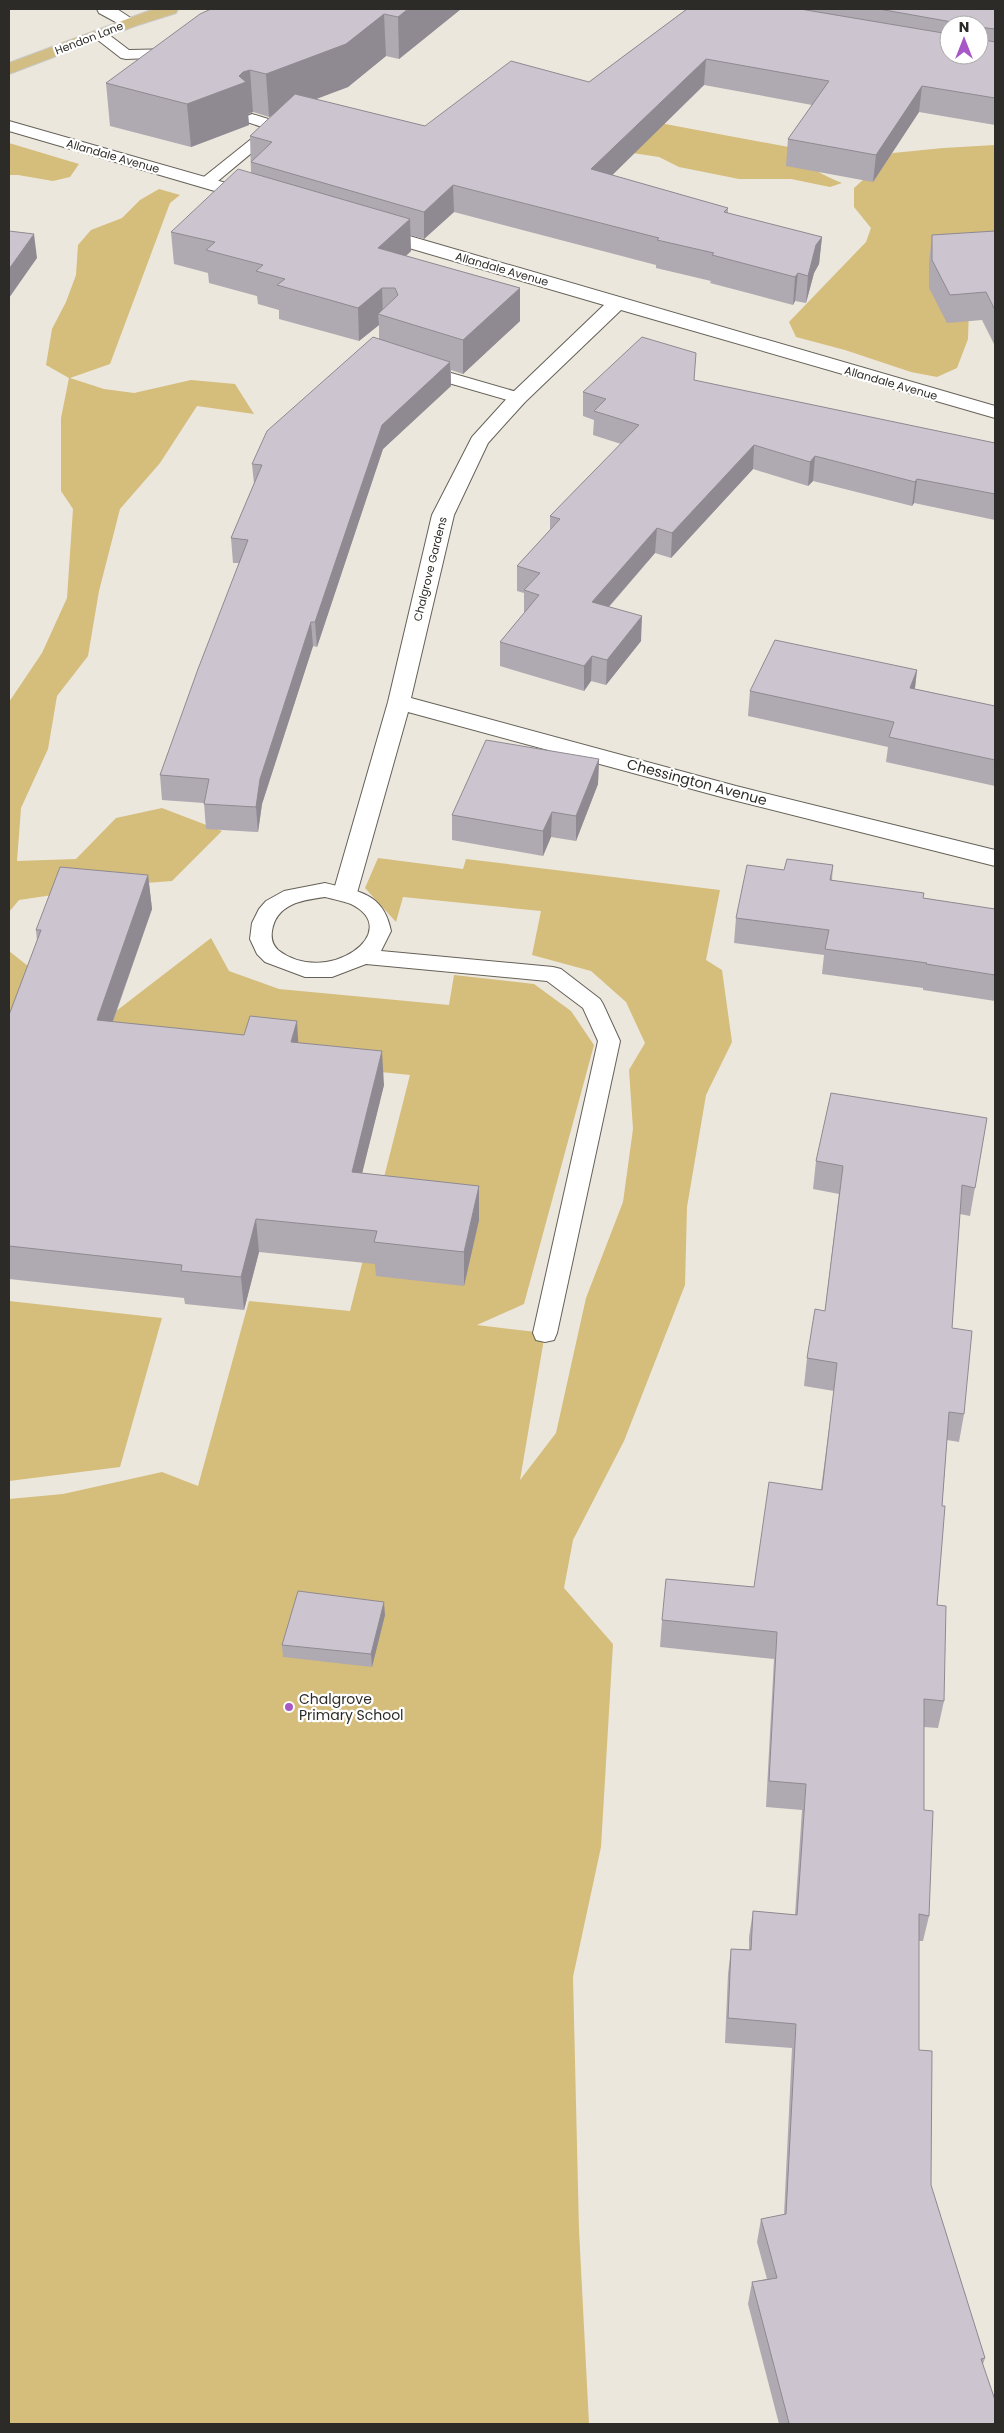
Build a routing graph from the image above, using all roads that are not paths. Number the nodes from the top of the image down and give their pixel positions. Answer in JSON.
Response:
{"nodes":[{"id":1,"x":105,"y":9,"type":"edge"},
{"id":2,"x":170,"y":9,"type":"edge"},
{"id":3,"x":128,"y":22,"type":"junction"},
{"id":4,"x":99,"y":34,"type":"junction"},
{"id":5,"x":188,"y":52,"type":"edge"},
{"id":6,"x":9,"y":69,"type":"edge"},
{"id":7,"x":252,"y":119,"type":"edge"},
{"id":8,"x":9,"y":126,"type":"edge"},
{"id":9,"x":206,"y":183,"type":"junction"},
{"id":10,"x":273,"y":202,"type":"edge"},
{"id":11,"x":360,"y":227,"type":"edge"},
{"id":12,"x":618,"y":302,"type":"junction"},
{"id":13,"x":406,"y":364,"type":"edge"},
{"id":14,"x":518,"y":398,"type":"junction"},
{"id":15,"x":995,"y":412,"type":"edge"},
{"id":16,"x":399,"y":702,"type":"junction"},
{"id":17,"x":995,"y":858,"type":"edge"},
{"id":18,"x":344,"y":893,"type":"junction"},
{"id":19,"x":365,"y":957,"type":"junction"},
{"id":20,"x":545,"y":1333,"type":"dead end"}],
"edges":[{"from":1,"to":3,"type":"street"},
{"from":2,"to":3,"type":"main road","name":"Hendon Lane"},
{"from":3,"to":4,"type":"main road","name":"Hendon Lane"},
{"from":4,"to":5,"type":"lane"},
{"from":4,"to":6,"type":"main road","name":"Hendon Lane"},
{"from":7,"to":9,"type":"lane"},
{"from":8,"to":9,"type":"street","name":"Allandale Avenue"},
{"from":9,"to":10,"type":"street","name":"Allandale Avenue"},
{"from":11,"to":12,"type":"street","name":"Allandale Avenue"},
{"from":12,"to":14,"type":"street","name":"Chalgrove Gardens"},
{"from":12,"to":15,"type":"street","name":"Allandale Avenue"},
{"from":13,"to":14,"type":"lane"},
{"from":14,"to":16,"type":"street","name":"Chalgrove Gardens"},
{"from":16,"to":17,"type":"street","name":"Chessington Avenue"},
{"from":16,"to":18,"type":"street","name":"Chalgrove Gardens"},
{"from":18,"to":19,"type":"lane"},
{"from":18,"to":19,"type":"lane"},
{"from":19,"to":20,"type":"lane"}]}
